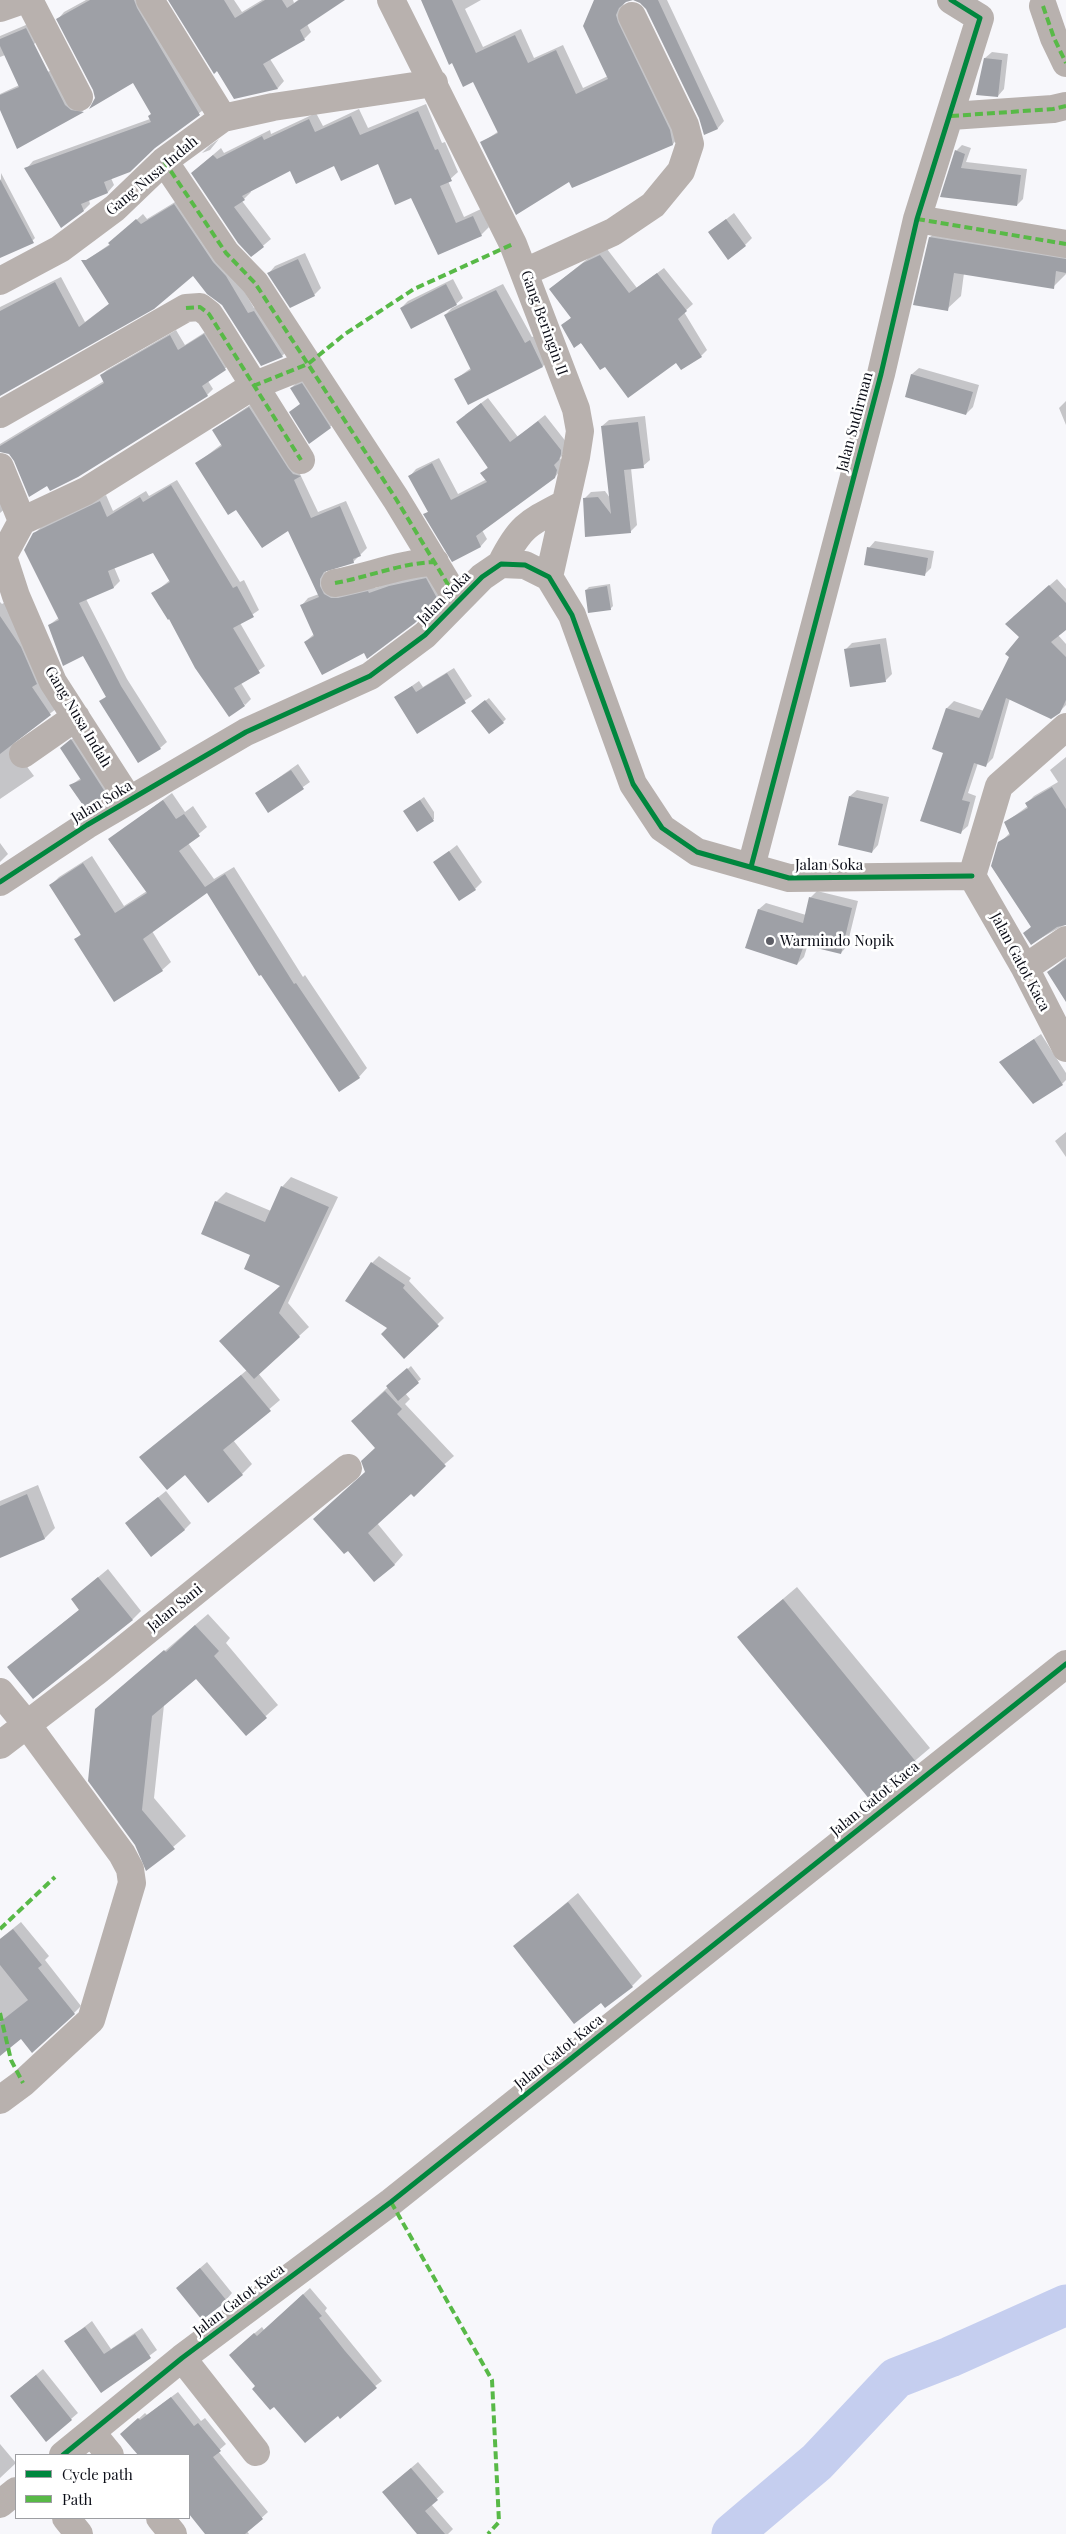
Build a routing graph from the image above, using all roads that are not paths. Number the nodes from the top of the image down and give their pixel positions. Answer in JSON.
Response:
{"nodes":[{"id":1,"x":22,"y":0,"type":"edge"},
{"id":2,"x":29,"y":0,"type":"edge"},
{"id":3,"x":150,"y":0,"type":"edge"},
{"id":4,"x":391,"y":0,"type":"edge"},
{"id":5,"x":951,"y":0,"type":"edge"},
{"id":6,"x":1043,"y":6,"type":"dead end"},
{"id":7,"x":0,"y":8,"type":"edge"},
{"id":8,"x":632,"y":16,"type":"dead end"},
{"id":9,"x":1066,"y":63,"type":"edge"},
{"id":10,"x":434,"y":83,"type":"junction"},
{"id":11,"x":79,"y":97,"type":"dead end"},
{"id":12,"x":1066,"y":106,"type":"edge"},
{"id":13,"x":950,"y":116,"type":"junction"},
{"id":14,"x":223,"y":118,"type":"junction"},
{"id":15,"x":164,"y":161,"type":"junction"},
{"id":16,"x":917,"y":219,"type":"junction"},
{"id":17,"x":1066,"y":244,"type":"edge"},
{"id":18,"x":525,"y":272,"type":"junction"},
{"id":19,"x":0,"y":280,"type":"edge"},
{"id":20,"x":308,"y":364,"type":"junction"},
{"id":21,"x":253,"y":386,"type":"junction"},
{"id":22,"x":0,"y":414,"type":"edge"},
{"id":23,"x":301,"y":460,"type":"dead end"},
{"id":24,"x":0,"y":467,"type":"edge"},
{"id":25,"x":564,"y":504,"type":"junction"},
{"id":26,"x":22,"y":521,"type":"junction"},
{"id":27,"x":2,"y":556,"type":"edge"},
{"id":28,"x":435,"y":562,"type":"junction"},
{"id":29,"x":501,"y":564,"type":"junction"},
{"id":30,"x":549,"y":577,"type":"junction"},
{"id":31,"x":336,"y":583,"type":"dead end"},
{"id":32,"x":458,"y":601,"type":"junction"},
{"id":33,"x":76,"y":717,"type":"junction"},
{"id":34,"x":1066,"y":726,"type":"edge"},
{"id":35,"x":23,"y":754,"type":"dead end"},
{"id":36,"x":129,"y":800,"type":"junction"},
{"id":37,"x":751,"y":867,"type":"junction"},
{"id":38,"x":972,"y":876,"type":"junction"},
{"id":39,"x":0,"y":882,"type":"edge"},
{"id":40,"x":1066,"y":940,"type":"edge"},
{"id":41,"x":1024,"y":968,"type":"junction"},
{"id":42,"x":1066,"y":1048,"type":"edge"},
{"id":43,"x":348,"y":1468,"type":"dead end"},
{"id":44,"x":1066,"y":1664,"type":"edge"},
{"id":45,"x":0,"y":1692,"type":"edge"},
{"id":46,"x":28,"y":1726,"type":"junction"},
{"id":47,"x":0,"y":1745,"type":"edge"},
{"id":48,"x":0,"y":2100,"type":"edge"},
{"id":49,"x":182,"y":2358,"type":"junction"},
{"id":50,"x":92,"y":2433,"type":"junction"},
{"id":51,"x":256,"y":2452,"type":"dead end"},
{"id":52,"x":64,"y":2454,"type":"edge"},
{"id":53,"x":109,"y":2454,"type":"edge"},
{"id":54,"x":15,"y":2492,"type":"edge"},
{"id":55,"x":0,"y":2504,"type":"edge"},
{"id":56,"x":67,"y":2519,"type":"edge"},
{"id":57,"x":161,"y":2519,"type":"edge"},
{"id":58,"x":79,"y":2534,"type":"edge"},
{"id":59,"x":173,"y":2534,"type":"edge"}],
"edges":[{"from":1,"to":7,"type":"street"},
{"from":2,"to":11,"type":"street"},
{"from":3,"to":14,"type":"street"},
{"from":4,"to":10,"type":"street","name":"Gang Beringin II"},
{"from":5,"to":13,"type":"street","name":"Jalan Sudirman"},
{"from":6,"to":9,"type":"street"},
{"from":8,"to":18,"type":"street"},
{"from":10,"to":14,"type":"street","name":"Gang Nusa Indah"},
{"from":10,"to":18,"type":"street","name":"Gang Beringin II"},
{"from":12,"to":13,"type":"street"},
{"from":13,"to":16,"type":"street","name":"Jalan Sudirman"},
{"from":14,"to":15,"type":"street","name":"Gang Nusa Indah"},
{"from":15,"to":19,"type":"street","name":"Gang Nusa Indah"},
{"from":15,"to":20,"type":"street"},
{"from":16,"to":17,"type":"street"},
{"from":16,"to":37,"type":"street","name":"Jalan Sudirman"},
{"from":18,"to":25,"type":"street","name":"Gang Beringin II"},
{"from":20,"to":21,"type":"street"},
{"from":20,"to":28,"type":"street"},
{"from":21,"to":22,"type":"street"},
{"from":21,"to":23,"type":"street"},
{"from":21,"to":26,"type":"street"},
{"from":24,"to":26,"type":"street"},
{"from":25,"to":29,"type":"street"},
{"from":25,"to":30,"type":"street","name":"Gang Beringin II"},
{"from":26,"to":27,"type":"street","name":"Gang Nusa Indah"},
{"from":27,"to":33,"type":"street","name":"Gang Nusa Indah"},
{"from":28,"to":31,"type":"street"},
{"from":28,"to":32,"type":"street"},
{"from":29,"to":30,"type":"street"},
{"from":29,"to":32,"type":"street","name":"Jalan Soka"},
{"from":30,"to":37,"type":"street","name":"Jalan Soka"},
{"from":32,"to":36,"type":"street","name":"Jalan Soka"},
{"from":33,"to":35,"type":"street"},
{"from":33,"to":36,"type":"street","name":"Gang Nusa Indah"},
{"from":34,"to":38,"type":"street"},
{"from":36,"to":39,"type":"street","name":"Jalan Soka"},
{"from":37,"to":38,"type":"street","name":"Jalan Soka"},
{"from":38,"to":41,"type":"street","name":"Jalan Gatot Kaca"},
{"from":40,"to":41,"type":"street"},
{"from":41,"to":42,"type":"street","name":"Jalan Gatot Kaca"},
{"from":43,"to":46,"type":"street","name":"Jalan Sani"},
{"from":44,"to":49,"type":"street","name":"Jalan Gatot Kaca"},
{"from":45,"to":46,"type":"street"},
{"from":46,"to":47,"type":"street","name":"Jalan Sani"},
{"from":46,"to":48,"type":"street"},
{"from":49,"to":50,"type":"street","name":"Jalan Gatot Kaca"},
{"from":49,"to":51,"type":"street"},
{"from":50,"to":52,"type":"street","name":"Jalan Gatot Kaca"},
{"from":50,"to":53,"type":"street"},
{"from":54,"to":55,"type":"street"},
{"from":56,"to":58,"type":"street"},
{"from":57,"to":59,"type":"street"}]}
